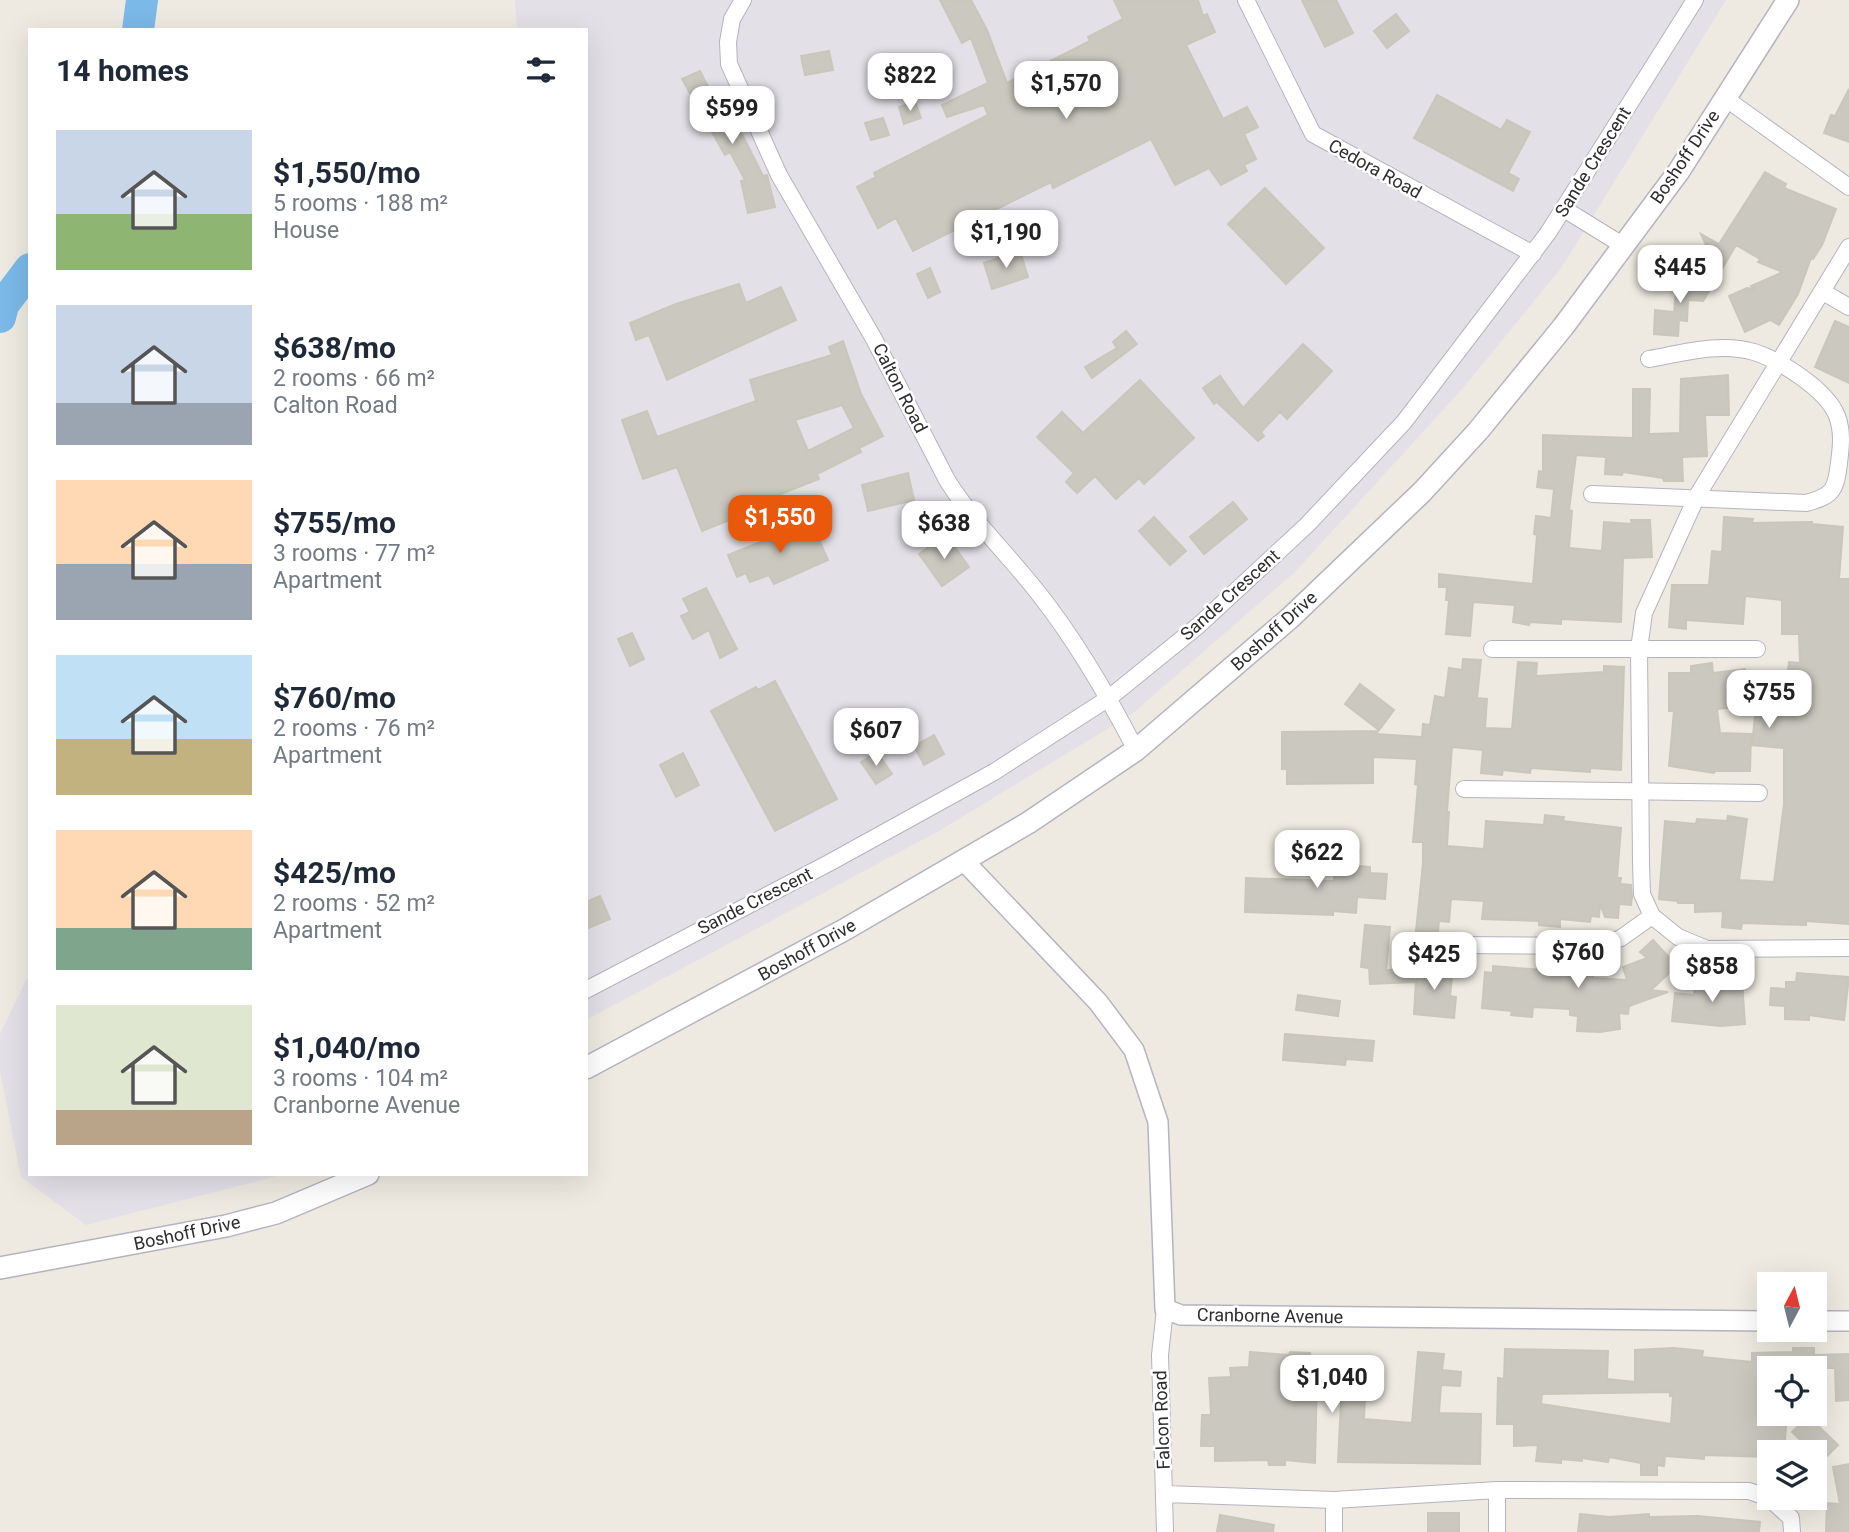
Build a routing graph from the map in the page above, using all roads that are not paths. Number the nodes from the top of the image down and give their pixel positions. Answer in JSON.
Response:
{"nodes":[{"id":1,"x":743,"y":0,"type":"edge"},
{"id":2,"x":1246,"y":0,"type":"edge"},
{"id":3,"x":1695,"y":0,"type":"edge"},
{"id":4,"x":1788,"y":0,"type":"edge"},
{"id":5,"x":1725,"y":98,"type":"junction"},
{"id":6,"x":1849,"y":187,"type":"edge"},
{"id":7,"x":1564,"y":209,"type":"junction"},
{"id":8,"x":1624,"y":246,"type":"junction"},
{"id":9,"x":1849,"y":247,"type":"edge"},
{"id":10,"x":1533,"y":254,"type":"junction"},
{"id":11,"x":1823,"y":292,"type":"junction"},
{"id":12,"x":1849,"y":307,"type":"edge"},
{"id":13,"x":1649,"y":359,"type":"dead end"},
{"id":14,"x":1781,"y":363,"type":"junction"},
{"id":15,"x":1592,"y":494,"type":"dead end"},
{"id":16,"x":1697,"y":496,"type":"junction"},
{"id":17,"x":1492,"y":649,"type":"dead end"},
{"id":18,"x":1639,"y":649,"type":"junction"},
{"id":19,"x":1757,"y":649,"type":"dead end"},
{"id":20,"x":1109,"y":698,"type":"junction"},
{"id":21,"x":1136,"y":750,"type":"junction"},
{"id":22,"x":1464,"y":789,"type":"dead end"},
{"id":23,"x":1640,"y":792,"type":"junction"},
{"id":24,"x":1759,"y":793,"type":"dead end"},
{"id":25,"x":963,"y":860,"type":"junction"},
{"id":26,"x":1653,"y":915,"type":"junction"},
{"id":27,"x":1460,"y":945,"type":"dead end"},
{"id":28,"x":1849,"y":947,"type":"edge"},
{"id":29,"x":588,"y":989,"type":"edge"},
{"id":30,"x":588,"y":1067,"type":"edge"},
{"id":31,"x":363,"y":1176,"type":"edge"},
{"id":32,"x":0,"y":1268,"type":"edge"},
{"id":33,"x":1165,"y":1309,"type":"junction"},
{"id":34,"x":1757,"y":1321,"type":"edge"},
{"id":35,"x":1827,"y":1321,"type":"edge"},
{"id":36,"x":1849,"y":1321,"type":"edge"},
{"id":37,"x":1497,"y":1490,"type":"junction"},
{"id":38,"x":1165,"y":1494,"type":"junction"},
{"id":39,"x":1757,"y":1494,"type":"edge"},
{"id":40,"x":1334,"y":1500,"type":"junction"},
{"id":41,"x":1782,"y":1510,"type":"edge"},
{"id":42,"x":1165,"y":1532,"type":"edge"},
{"id":43,"x":1334,"y":1532,"type":"edge"},
{"id":44,"x":1497,"y":1532,"type":"edge"},
{"id":45,"x":1792,"y":1532,"type":"edge"}],
"edges":[{"from":1,"to":20,"type":"street","name":"Calton Road"},
{"from":2,"to":10,"type":"street","name":"Cedora Road"},
{"from":3,"to":7,"type":"street","name":"Sande Crescent"},
{"from":4,"to":5,"type":"main road","name":"Boshoff Drive"},
{"from":5,"to":6,"type":"street"},
{"from":5,"to":8,"type":"main road","name":"Boshoff Drive"},
{"from":7,"to":8,"type":"street"},
{"from":7,"to":10,"type":"street","name":"Sande Crescent"},
{"from":8,"to":21,"type":"main road","name":"Boshoff Drive"},
{"from":9,"to":11,"type":"street"},
{"from":10,"to":20,"type":"street","name":"Sande Crescent"},
{"from":11,"to":12,"type":"street"},
{"from":11,"to":14,"type":"street"},
{"from":13,"to":14,"type":"street"},
{"from":14,"to":16,"type":"street"},
{"from":14,"to":16,"type":"street"},
{"from":15,"to":16,"type":"street"},
{"from":16,"to":18,"type":"street"},
{"from":17,"to":18,"type":"street"},
{"from":18,"to":19,"type":"street"},
{"from":18,"to":23,"type":"street"},
{"from":20,"to":21,"type":"street","name":"Calton Road"},
{"from":20,"to":29,"type":"street","name":"Sande Crescent"},
{"from":21,"to":25,"type":"main road","name":"Boshoff Drive"},
{"from":22,"to":23,"type":"street"},
{"from":23,"to":24,"type":"street"},
{"from":23,"to":26,"type":"street"},
{"from":25,"to":30,"type":"main road","name":"Boshoff Drive"},
{"from":25,"to":33,"type":"street"},
{"from":26,"to":27,"type":"street"},
{"from":26,"to":28,"type":"street"},
{"from":31,"to":32,"type":"main road","name":"Boshoff Drive"},
{"from":33,"to":34,"type":"street","name":"Cranborne Avenue"},
{"from":33,"to":38,"type":"street","name":"Falcon Road"},
{"from":35,"to":36,"type":"street"},
{"from":37,"to":39,"type":"street"},
{"from":37,"to":40,"type":"street"},
{"from":37,"to":44,"type":"street"},
{"from":38,"to":40,"type":"street"},
{"from":38,"to":42,"type":"street","name":"Falcon Road"},
{"from":40,"to":43,"type":"street"},
{"from":41,"to":45,"type":"street"}]}
